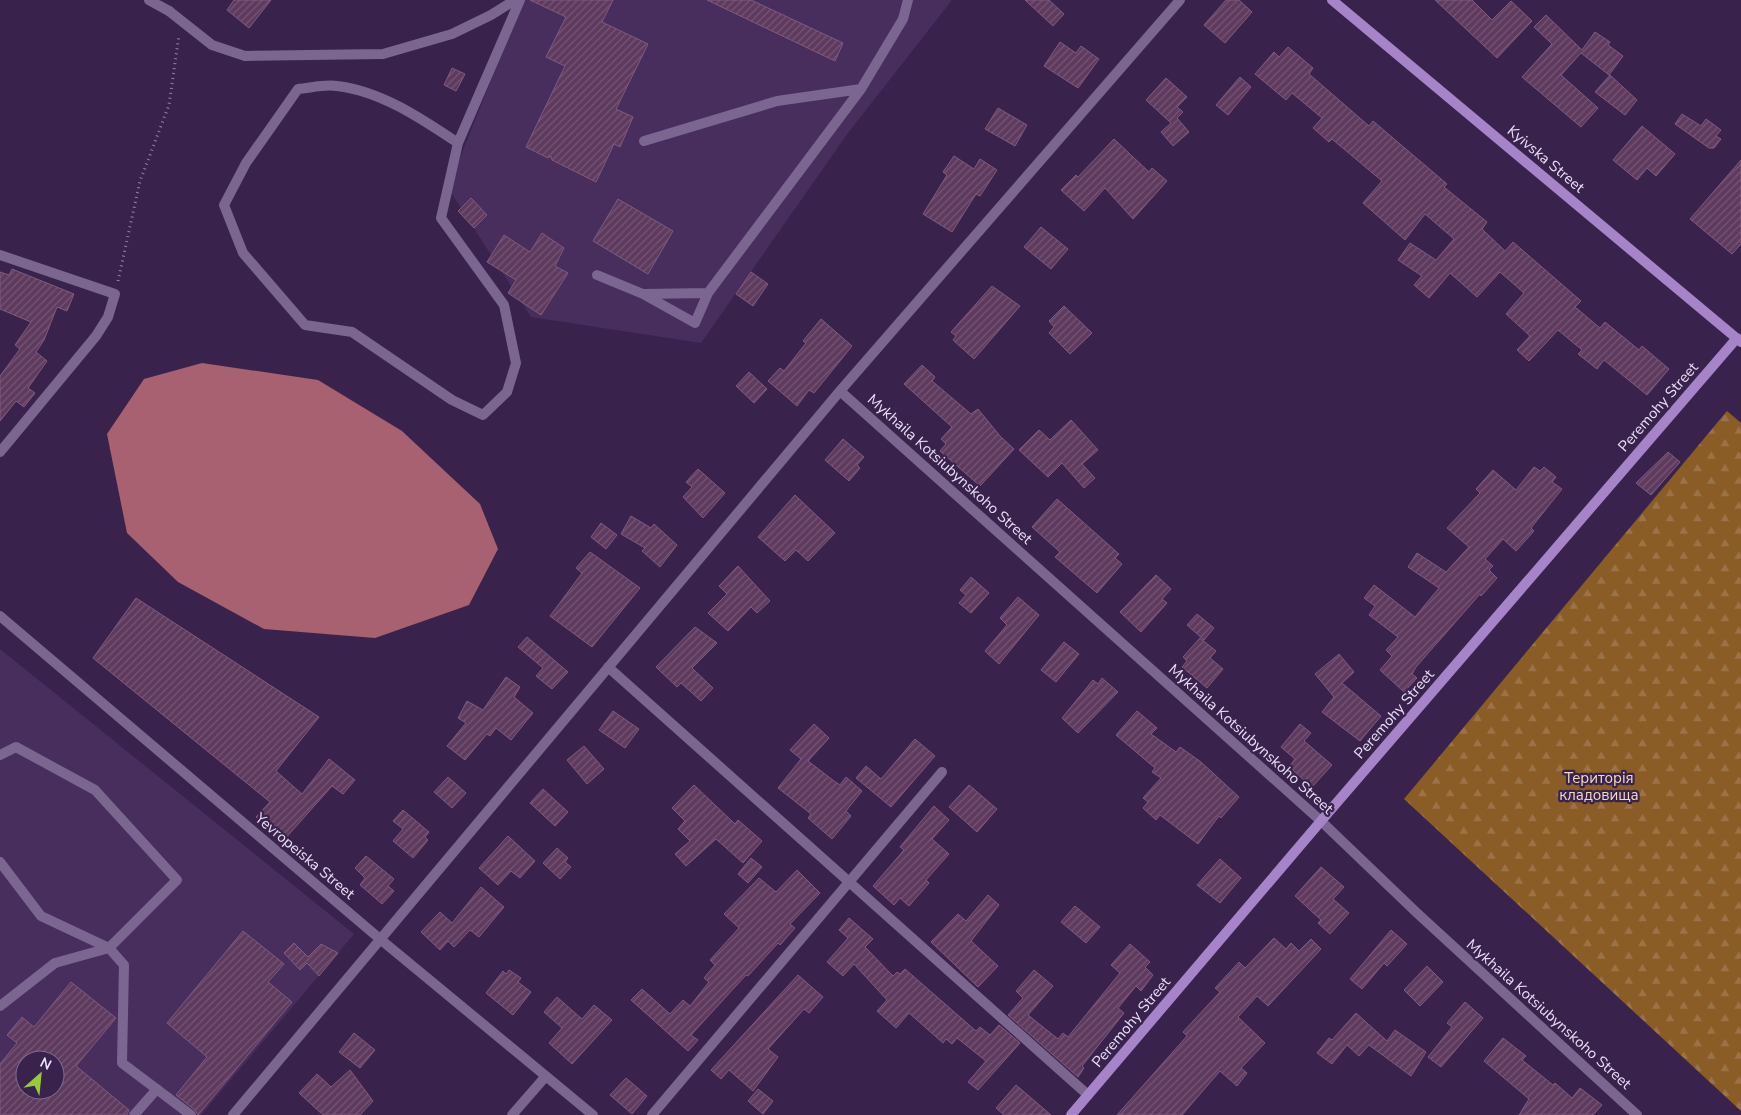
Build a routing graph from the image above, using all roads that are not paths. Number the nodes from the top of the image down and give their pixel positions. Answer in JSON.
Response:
{"nodes":[{"id":1,"x":149,"y":0,"type":"edge"},
{"id":2,"x":515,"y":0,"type":"edge"},
{"id":3,"x":520,"y":0,"type":"edge"},
{"id":4,"x":908,"y":0,"type":"edge"},
{"id":5,"x":1180,"y":0,"type":"edge"},
{"id":6,"x":1332,"y":0,"type":"edge"},
{"id":7,"x":861,"y":89,"type":"junction"},
{"id":8,"x":644,"y":141,"type":"dead end"},
{"id":9,"x":458,"y":144,"type":"junction"},
{"id":10,"x":0,"y":255,"type":"edge"},
{"id":11,"x":597,"y":274,"type":"dead end"},
{"id":12,"x":708,"y":293,"type":"junction"},
{"id":13,"x":642,"y":294,"type":"junction"},
{"id":14,"x":1740,"y":338,"type":"edge"},
{"id":15,"x":840,"y":391,"type":"junction"},
{"id":16,"x":0,"y":452,"type":"edge"},
{"id":17,"x":0,"y":616,"type":"edge"},
{"id":18,"x":608,"y":666,"type":"junction"},
{"id":19,"x":0,"y":755,"type":"edge"},
{"id":20,"x":942,"y":772,"type":"dead end"},
{"id":21,"x":1321,"y":821,"type":"junction"},
{"id":22,"x":0,"y":862,"type":"edge"},
{"id":23,"x":849,"y":880,"type":"junction"},
{"id":24,"x":380,"y":939,"type":"junction"},
{"id":25,"x":109,"y":948,"type":"junction"},
{"id":26,"x":1,"y":1002,"type":"edge"},
{"id":27,"x":546,"y":1076,"type":"junction"},
{"id":28,"x":157,"y":1090,"type":"junction"},
{"id":29,"x":1088,"y":1095,"type":"junction"},
{"id":30,"x":134,"y":1115,"type":"edge"},
{"id":31,"x":191,"y":1115,"type":"edge"},
{"id":32,"x":233,"y":1115,"type":"edge"},
{"id":33,"x":512,"y":1115,"type":"edge"},
{"id":34,"x":593,"y":1115,"type":"edge"},
{"id":35,"x":652,"y":1115,"type":"edge"},
{"id":36,"x":1071,"y":1115,"type":"edge"},
{"id":37,"x":1637,"y":1115,"type":"edge"}],
"edges":[{"from":1,"to":2,"type":"street"},
{"from":3,"to":9,"type":"street"},
{"from":4,"to":7,"type":"street"},
{"from":5,"to":15,"type":"street"},
{"from":6,"to":14,"type":"street","name":"Kyivska Street"},
{"from":7,"to":8,"type":"street"},
{"from":7,"to":12,"type":"street"},
{"from":9,"to":9,"type":"street"},
{"from":10,"to":16,"type":"street"},
{"from":11,"to":13,"type":"street"},
{"from":12,"to":13,"type":"street"},
{"from":12,"to":13,"type":"street"},
{"from":14,"to":21,"type":"street","name":"Peremohy Street"},
{"from":15,"to":18,"type":"street"},
{"from":15,"to":21,"type":"street","name":"Mykhaila Kotsiubynskoho Street"},
{"from":17,"to":24,"type":"street","name":"Yevropeiska Street"},
{"from":18,"to":23,"type":"street"},
{"from":18,"to":24,"type":"street"},
{"from":19,"to":25,"type":"street"},
{"from":20,"to":23,"type":"street"},
{"from":21,"to":29,"type":"street","name":"Peremohy Street"},
{"from":21,"to":37,"type":"street","name":"Mykhaila Kotsiubynskoho Street"},
{"from":22,"to":25,"type":"street"},
{"from":23,"to":29,"type":"street"},
{"from":23,"to":35,"type":"street"},
{"from":24,"to":27,"type":"street","name":"Yevropeiska Street"},
{"from":24,"to":32,"type":"street"},
{"from":25,"to":26,"type":"street"},
{"from":25,"to":28,"type":"street"},
{"from":27,"to":33,"type":"street"},
{"from":27,"to":34,"type":"street","name":"Yevropeiska Street"},
{"from":28,"to":30,"type":"street"},
{"from":28,"to":31,"type":"street"},
{"from":29,"to":36,"type":"street","name":"Peremohy Street"}]}
